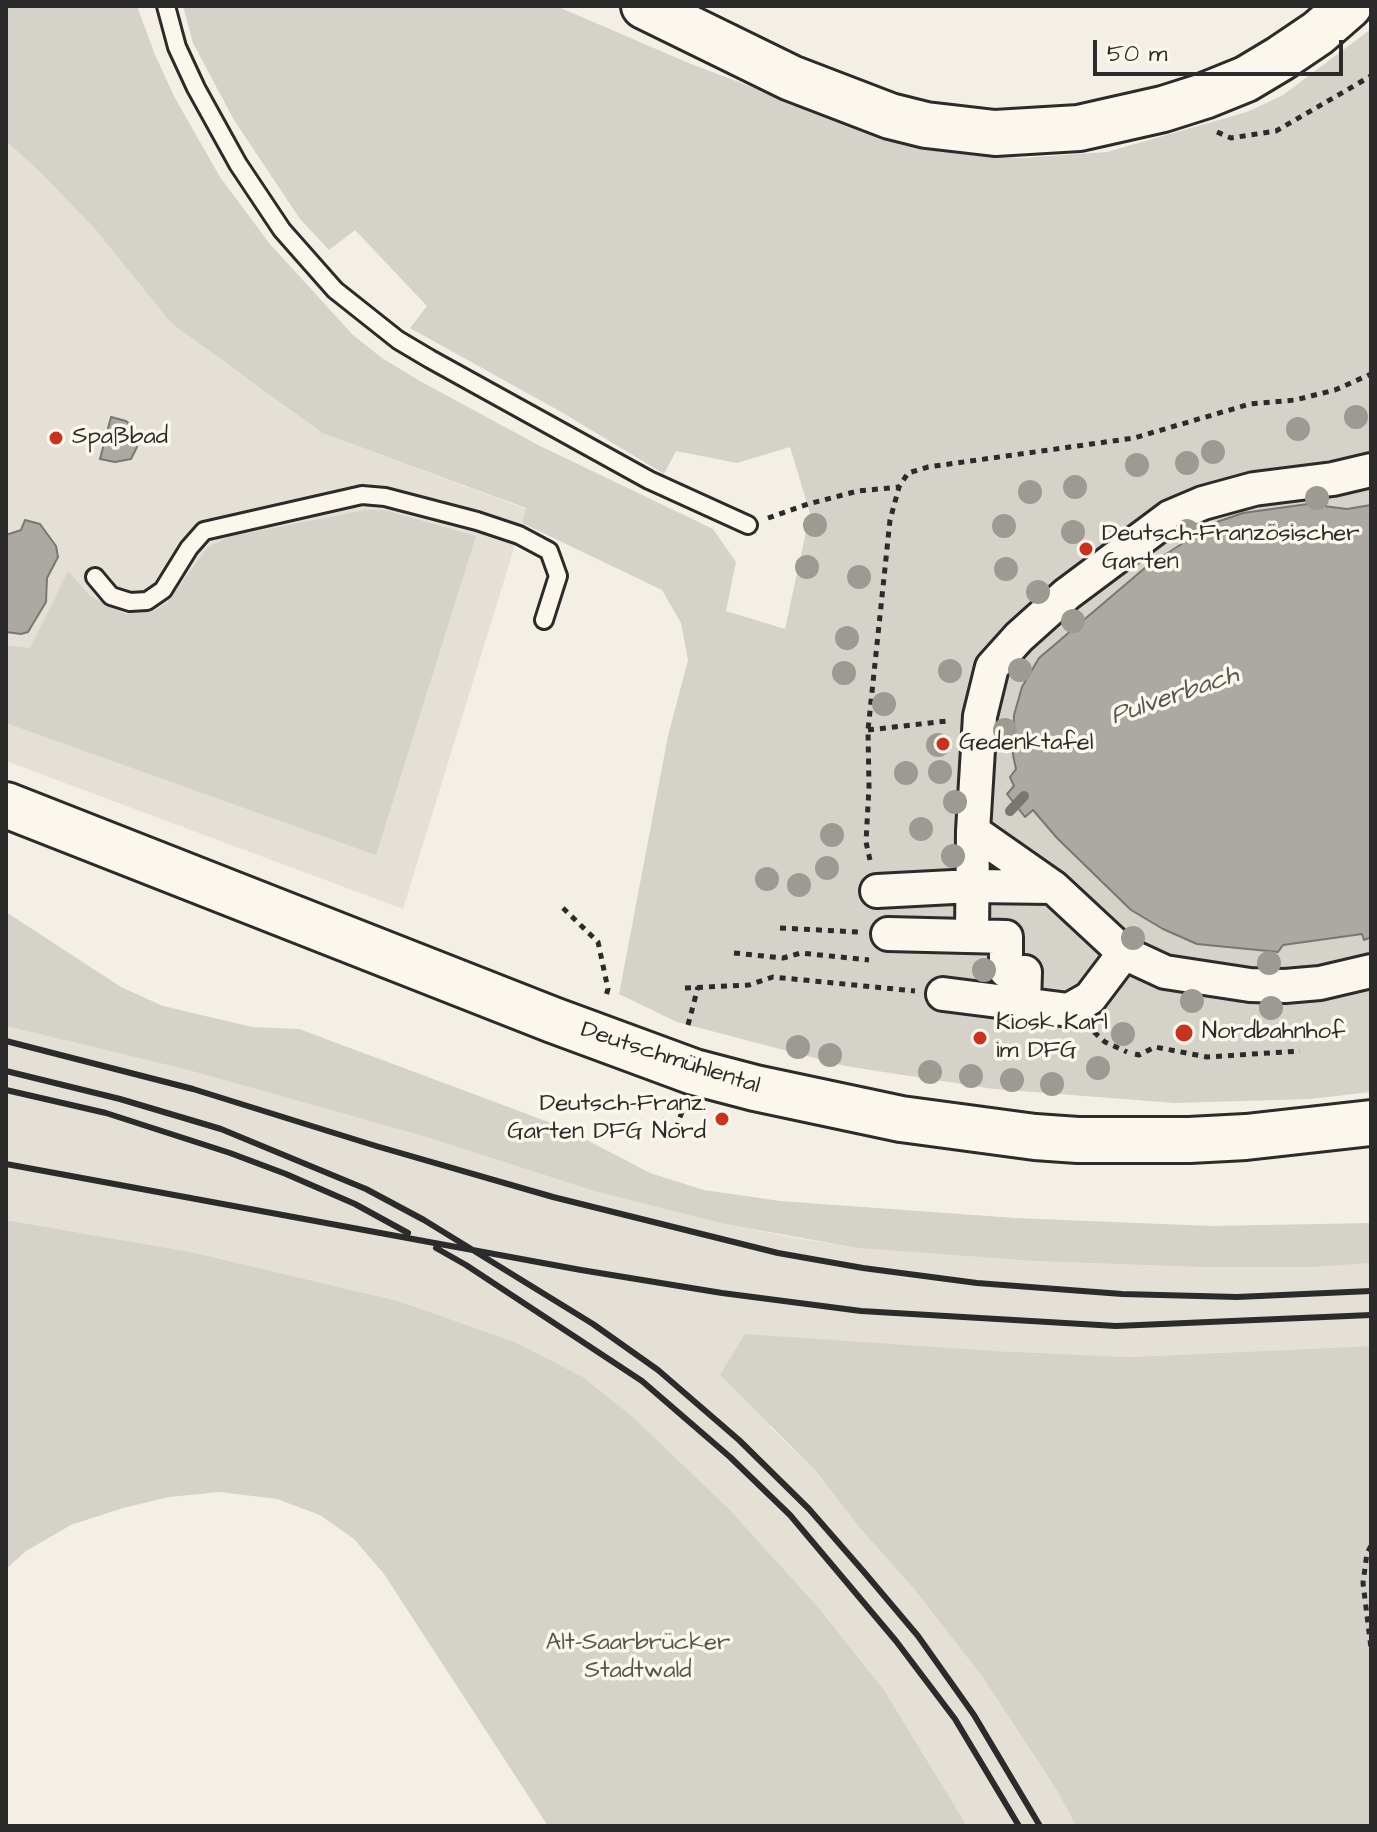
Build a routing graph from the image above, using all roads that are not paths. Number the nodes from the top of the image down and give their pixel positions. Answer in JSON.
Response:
{"nodes":[{"id":1,"x":166,"y":6,"type":"edge"},
{"id":2,"x":644,"y":6,"type":"edge"},
{"id":3,"x":1349,"y":6,"type":"edge"},
{"id":4,"x":1371,"y":470,"type":"edge"},
{"id":5,"x":748,"y":525,"type":"road end"},
{"id":6,"x":95,"y":577,"type":"dead end"},
{"id":7,"x":544,"y":620,"type":"dead end"},
{"id":8,"x":6,"y":805,"type":"edge"},
{"id":9,"x":973,"y":831,"type":"junction"},
{"id":10,"x":972,"y":886,"type":"junction"},
{"id":11,"x":1053,"y":887,"type":"junction"},
{"id":12,"x":877,"y":891,"type":"road end"},
{"id":13,"x":972,"y":935,"type":"junction"},
{"id":14,"x":880,"y":947,"type":"road end"},
{"id":15,"x":1124,"y":953,"type":"junction"},
{"id":16,"x":1371,"y":971,"type":"edge"},
{"id":17,"x":943,"y":994,"type":"road end"},
{"id":18,"x":1024,"y":1003,"type":"junction"},
{"id":19,"x":1371,"y":1123,"type":"edge"}],
"edges":[{"from":1,"to":5,"type":"lane"},
{"from":2,"to":3,"type":"main road"},
{"from":4,"to":9,"type":"street"},
{"from":6,"to":7,"type":"lane"},
{"from":8,"to":19,"type":"main road","name":"Deutschmühlental"},
{"from":9,"to":10,"type":"street"},
{"from":9,"to":11,"type":"street"},
{"from":10,"to":11,"type":"street"},
{"from":10,"to":12,"type":"street"},
{"from":10,"to":13,"type":"street"},
{"from":11,"to":15,"type":"street"},
{"from":13,"to":14,"type":"street"},
{"from":13,"to":18,"type":"street"},
{"from":15,"to":16,"type":"street"},
{"from":15,"to":18,"type":"street"},
{"from":17,"to":18,"type":"street"}]}
